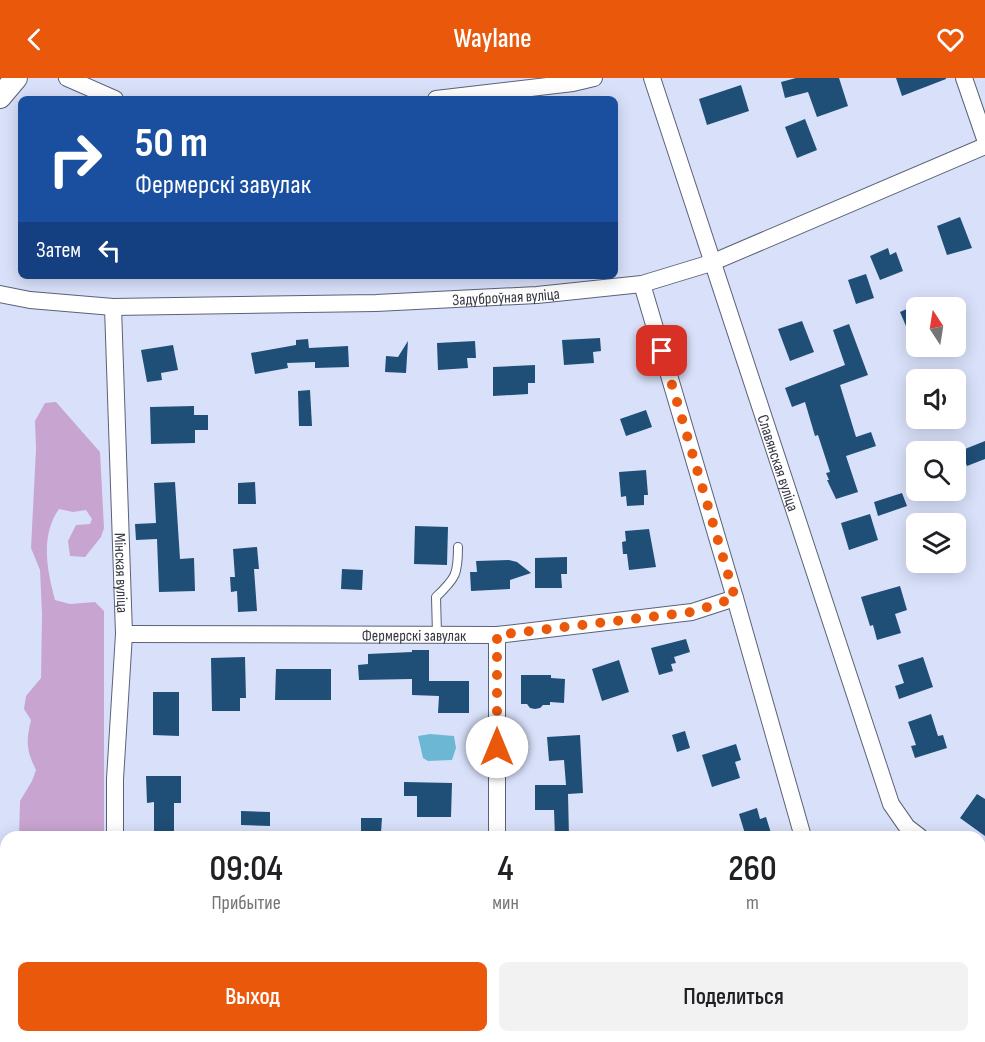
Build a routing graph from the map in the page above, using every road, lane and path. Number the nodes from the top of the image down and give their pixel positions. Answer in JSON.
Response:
{"nodes":[{"id":1,"x":67,"y":78,"type":"edge"},
{"id":2,"x":594,"y":78,"type":"edge"},
{"id":3,"x":652,"y":78,"type":"edge"},
{"id":4,"x":964,"y":78,"type":"edge"},
{"id":5,"x":108,"y":96,"type":"edge"},
{"id":6,"x":463,"y":96,"type":"edge"},
{"id":7,"x":985,"y":139,"type":"edge"},
{"id":8,"x":985,"y":146,"type":"edge"},
{"id":9,"x":711,"y":263,"type":"junction"},
{"id":10,"x":642,"y":284,"type":"junction"},
{"id":11,"x":0,"y":294,"type":"edge"},
{"id":12,"x":113,"y":307,"type":"junction"},
{"id":13,"x":458,"y":547,"type":"dead end"},
{"id":14,"x":735,"y":598,"type":"junction"},
{"id":15,"x":124,"y":634,"type":"junction"},
{"id":16,"x":437,"y":634,"type":"junction"},
{"id":17,"x":497,"y":635,"type":"junction"},
{"id":18,"x":115,"y":831,"type":"edge"},
{"id":19,"x":496,"y":831,"type":"edge"},
{"id":20,"x":801,"y":831,"type":"edge"},
{"id":21,"x":912,"y":831,"type":"edge"}],
"edges":[{"from":1,"to":5,"type":"street"},
{"from":2,"to":6,"type":"street"},
{"from":3,"to":9,"type":"street","name":"Славянская вуліца"},
{"from":4,"to":7,"type":"street"},
{"from":8,"to":9,"type":"street","name":"Задуброўная вуліца"},
{"from":9,"to":10,"type":"street","name":"Задуброўная вуліца"},
{"from":9,"to":21,"type":"street","name":"Славянская вуліца"},
{"from":10,"to":12,"type":"street","name":"Задуброўная вуліца"},
{"from":10,"to":14,"type":"street"},
{"from":11,"to":12,"type":"street","name":"Задуброўная вуліца"},
{"from":12,"to":15,"type":"street","name":"Мінская вуліца"},
{"from":13,"to":16,"type":"lane"},
{"from":14,"to":17,"type":"street","name":"Фермерскі завулак"},
{"from":14,"to":20,"type":"street"},
{"from":15,"to":16,"type":"street","name":"Фермерскі завулак"},
{"from":15,"to":18,"type":"street","name":"Мінская вуліца"},
{"from":16,"to":17,"type":"street","name":"Фермерскі завулак"},
{"from":17,"to":19,"type":"street"}]}
